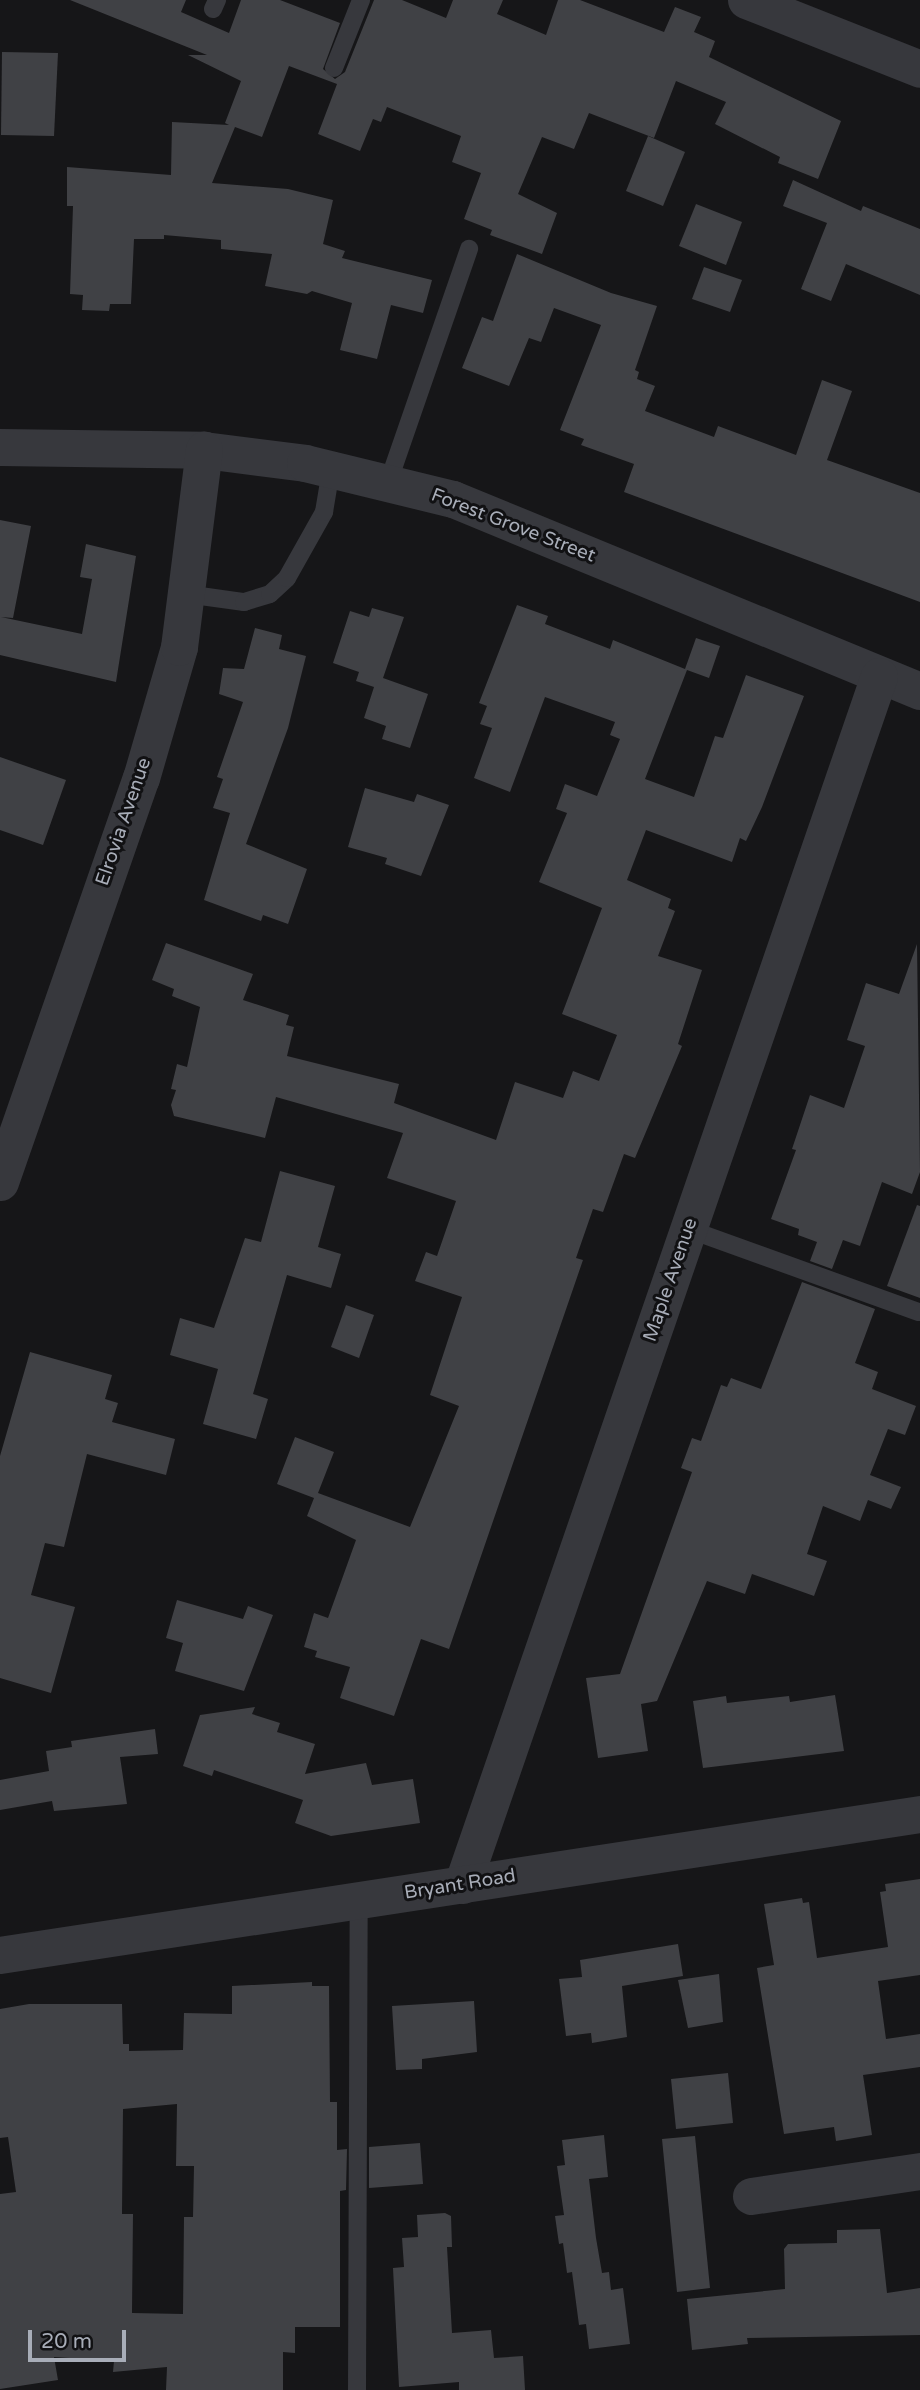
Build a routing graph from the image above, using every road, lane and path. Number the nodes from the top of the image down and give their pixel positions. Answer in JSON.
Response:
{"nodes":[{"id":1,"x":361,"y":0,"type":"edge"},
{"id":2,"x":746,"y":0,"type":"edge"},
{"id":3,"x":334,"y":68,"type":"dead end"},
{"id":4,"x":920,"y":69,"type":"edge"},
{"id":5,"x":469,"y":249,"type":"dead end"},
{"id":6,"x":0,"y":447,"type":"edge"},
{"id":7,"x":204,"y":450,"type":"junction"},
{"id":8,"x":331,"y":470,"type":"junction"},
{"id":9,"x":388,"y":483,"type":"junction"},
{"id":10,"x":186,"y":594,"type":"junction"},
{"id":11,"x":878,"y":676,"type":"junction"},
{"id":12,"x":920,"y":691,"type":"edge"},
{"id":13,"x":0,"y":1182,"type":"edge"},
{"id":14,"x":688,"y":1229,"type":"junction"},
{"id":15,"x":919,"y":1312,"type":"edge"},
{"id":16,"x":920,"y":1814,"type":"edge"},
{"id":17,"x":463,"y":1885,"type":"junction"},
{"id":18,"x":359,"y":1900,"type":"junction"},
{"id":19,"x":0,"y":1955,"type":"edge"},
{"id":20,"x":920,"y":2171,"type":"edge"},
{"id":21,"x":751,"y":2196,"type":"dead end"},
{"id":22,"x":357,"y":2390,"type":"edge"}],
"edges":[{"from":1,"to":3,"type":"lane"},
{"from":2,"to":4,"type":"street"},
{"from":5,"to":9,"type":"lane"},
{"from":6,"to":7,"type":"street","name":"Forest Grove Street"},
{"from":7,"to":8,"type":"street","name":"Forest Grove Street"},
{"from":7,"to":10,"type":"street","name":"Elrovia Avenue"},
{"from":8,"to":9,"type":"street","name":"Forest Grove Street"},
{"from":8,"to":10,"type":"lane"},
{"from":9,"to":11,"type":"street","name":"Forest Grove Street"},
{"from":10,"to":13,"type":"street","name":"Elrovia Avenue"},
{"from":11,"to":12,"type":"street","name":"Forest Grove Street"},
{"from":11,"to":14,"type":"street","name":"Maple Avenue"},
{"from":14,"to":15,"type":"lane"},
{"from":14,"to":17,"type":"street","name":"Maple Avenue"},
{"from":16,"to":17,"type":"street","name":"Bryant Road"},
{"from":17,"to":18,"type":"street","name":"Bryant Road"},
{"from":18,"to":19,"type":"street","name":"Bryant Road"},
{"from":18,"to":22,"type":"lane"},
{"from":20,"to":21,"type":"street"}]}
